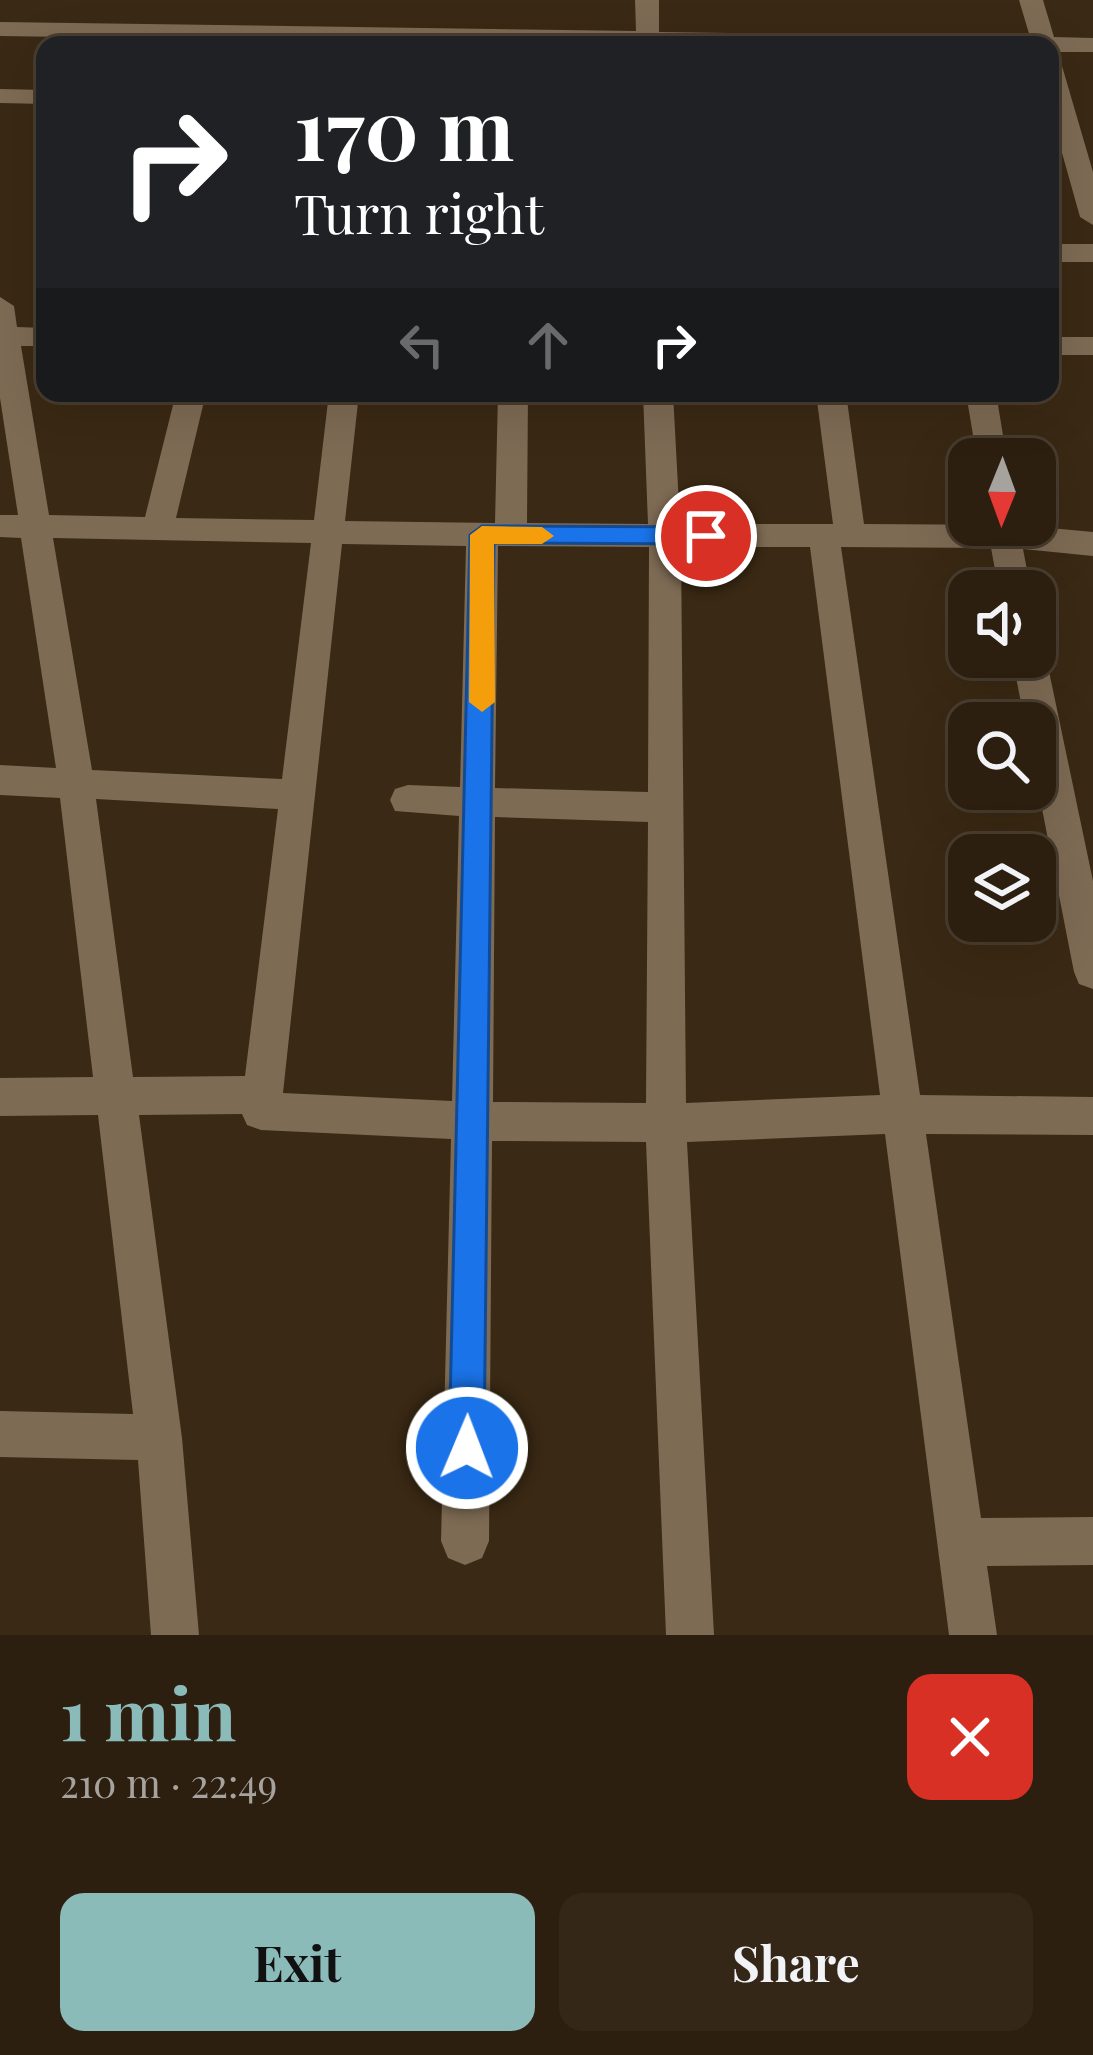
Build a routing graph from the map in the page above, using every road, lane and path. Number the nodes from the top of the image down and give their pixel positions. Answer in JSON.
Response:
{"nodes":[{"id":1,"x":284,"y":0,"type":"edge"},
{"id":2,"x":647,"y":0,"type":"edge"},
{"id":3,"x":1031,"y":0,"type":"edge"},
{"id":4,"x":0,"y":29,"type":"edge"},
{"id":5,"x":193,"y":36,"type":"edge"},
{"id":6,"x":277,"y":36,"type":"edge"},
{"id":7,"x":648,"y":36,"type":"edge"},
{"id":8,"x":1041,"y":36,"type":"edge"},
{"id":9,"x":1059,"y":45,"type":"edge"},
{"id":10,"x":1093,"y":45,"type":"edge"},
{"id":11,"x":0,"y":96,"type":"edge"},
{"id":12,"x":36,"y":97,"type":"edge"},
{"id":13,"x":1059,"y":111,"type":"edge"},
{"id":14,"x":1093,"y":111,"type":"edge"},
{"id":15,"x":1059,"y":115,"type":"edge"},
{"id":16,"x":1087,"y":176,"type":"edge"},
{"id":17,"x":1093,"y":217,"type":"edge"},
{"id":18,"x":1059,"y":253,"type":"edge"},
{"id":19,"x":1093,"y":254,"type":"edge"},
{"id":20,"x":2,"y":321,"type":"edge"},
{"id":21,"x":36,"y":334,"type":"edge"},
{"id":22,"x":1059,"y":346,"type":"edge"},
{"id":23,"x":1093,"y":346,"type":"edge"},
{"id":24,"x":6,"y":379,"type":"edge"},
{"id":25,"x":188,"y":402,"type":"edge"},
{"id":26,"x":343,"y":402,"type":"edge"},
{"id":27,"x":512,"y":402,"type":"edge"},
{"id":28,"x":659,"y":402,"type":"edge"},
{"id":29,"x":831,"y":402,"type":"edge"},
{"id":30,"x":982,"y":402,"type":"edge"},
{"id":31,"x":988,"y":438,"type":"edge"},
{"id":32,"x":17,"y":527,"type":"edge"},
{"id":33,"x":158,"y":528,"type":"junction"},
{"id":34,"x":948,"y":532,"type":"edge"},
{"id":35,"x":330,"y":533,"type":"junction"},
{"id":36,"x":497,"y":535,"type":"junction"},
{"id":37,"x":667,"y":536,"type":"junction"},
{"id":38,"x":837,"y":536,"type":"junction"},
{"id":39,"x":1056,"y":538,"type":"edge"},
{"id":40,"x":1093,"y":544,"type":"edge"},
{"id":41,"x":1033,"y":678,"type":"edge"},
{"id":42,"x":0,"y":780,"type":"edge"},
{"id":43,"x":76,"y":781,"type":"junction"},
{"id":44,"x":299,"y":795,"type":"junction"},
{"id":45,"x":408,"y":800,"type":"dead end"},
{"id":46,"x":481,"y":802,"type":"junction"},
{"id":47,"x":663,"y":807,"type":"junction"},
{"id":48,"x":1093,"y":972,"type":"edge"},
{"id":49,"x":262,"y":1095,"type":"junction"},
{"id":50,"x":112,"y":1096,"type":"junction"},
{"id":51,"x":0,"y":1097,"type":"edge"},
{"id":52,"x":899,"y":1114,"type":"junction"},
{"id":53,"x":1093,"y":1116,"type":"edge"},
{"id":54,"x":474,"y":1121,"type":"junction"},
{"id":55,"x":667,"y":1123,"type":"junction"},
{"id":56,"x":0,"y":1434,"type":"edge"},
{"id":57,"x":159,"y":1438,"type":"junction"},
{"id":58,"x":465,"y":1541,"type":"dead end"},
{"id":59,"x":1093,"y":1541,"type":"edge"},
{"id":60,"x":961,"y":1542,"type":"junction"},
{"id":61,"x":175,"y":1635,"type":"edge"},
{"id":62,"x":690,"y":1635,"type":"edge"},
{"id":63,"x":973,"y":1635,"type":"edge"}],
"edges":[{"from":1,"to":6,"type":"street"},
{"from":2,"to":7,"type":"street"},
{"from":3,"to":8,"type":"street"},
{"from":4,"to":5,"type":"street"},
{"from":9,"to":10,"type":"street"},
{"from":11,"to":12,"type":"street"},
{"from":13,"to":14,"type":"street"},
{"from":15,"to":16,"type":"street"},
{"from":16,"to":17,"type":"street"},
{"from":18,"to":19,"type":"street"},
{"from":20,"to":21,"type":"street"},
{"from":20,"to":24,"type":"street"},
{"from":22,"to":23,"type":"street"},
{"from":24,"to":32,"type":"street"},
{"from":25,"to":33,"type":"street"},
{"from":26,"to":35,"type":"street"},
{"from":27,"to":36,"type":"street"},
{"from":28,"to":37,"type":"street"},
{"from":29,"to":38,"type":"street"},
{"from":30,"to":31,"type":"street"},
{"from":32,"to":33,"type":"street"},
{"from":32,"to":43,"type":"street"},
{"from":33,"to":35,"type":"street"},
{"from":34,"to":38,"type":"street"},
{"from":35,"to":36,"type":"street"},
{"from":35,"to":44,"type":"street"},
{"from":36,"to":37,"type":"street"},
{"from":36,"to":46,"type":"street"},
{"from":37,"to":38,"type":"street"},
{"from":37,"to":47,"type":"street"},
{"from":38,"to":52,"type":"street"},
{"from":39,"to":40,"type":"street"},
{"from":41,"to":48,"type":"street"},
{"from":42,"to":43,"type":"street"},
{"from":43,"to":44,"type":"street"},
{"from":43,"to":50,"type":"street"},
{"from":44,"to":49,"type":"street"},
{"from":45,"to":46,"type":"street"},
{"from":46,"to":47,"type":"street"},
{"from":46,"to":54,"type":"street"},
{"from":47,"to":55,"type":"street"},
{"from":49,"to":50,"type":"street"},
{"from":49,"to":54,"type":"street"},
{"from":50,"to":51,"type":"street"},
{"from":50,"to":57,"type":"street"},
{"from":52,"to":53,"type":"street"},
{"from":52,"to":55,"type":"street"},
{"from":52,"to":60,"type":"street"},
{"from":54,"to":55,"type":"street"},
{"from":54,"to":58,"type":"street"},
{"from":55,"to":62,"type":"street"},
{"from":56,"to":57,"type":"street"},
{"from":57,"to":61,"type":"street"},
{"from":59,"to":60,"type":"street"},
{"from":60,"to":63,"type":"street"}]}
